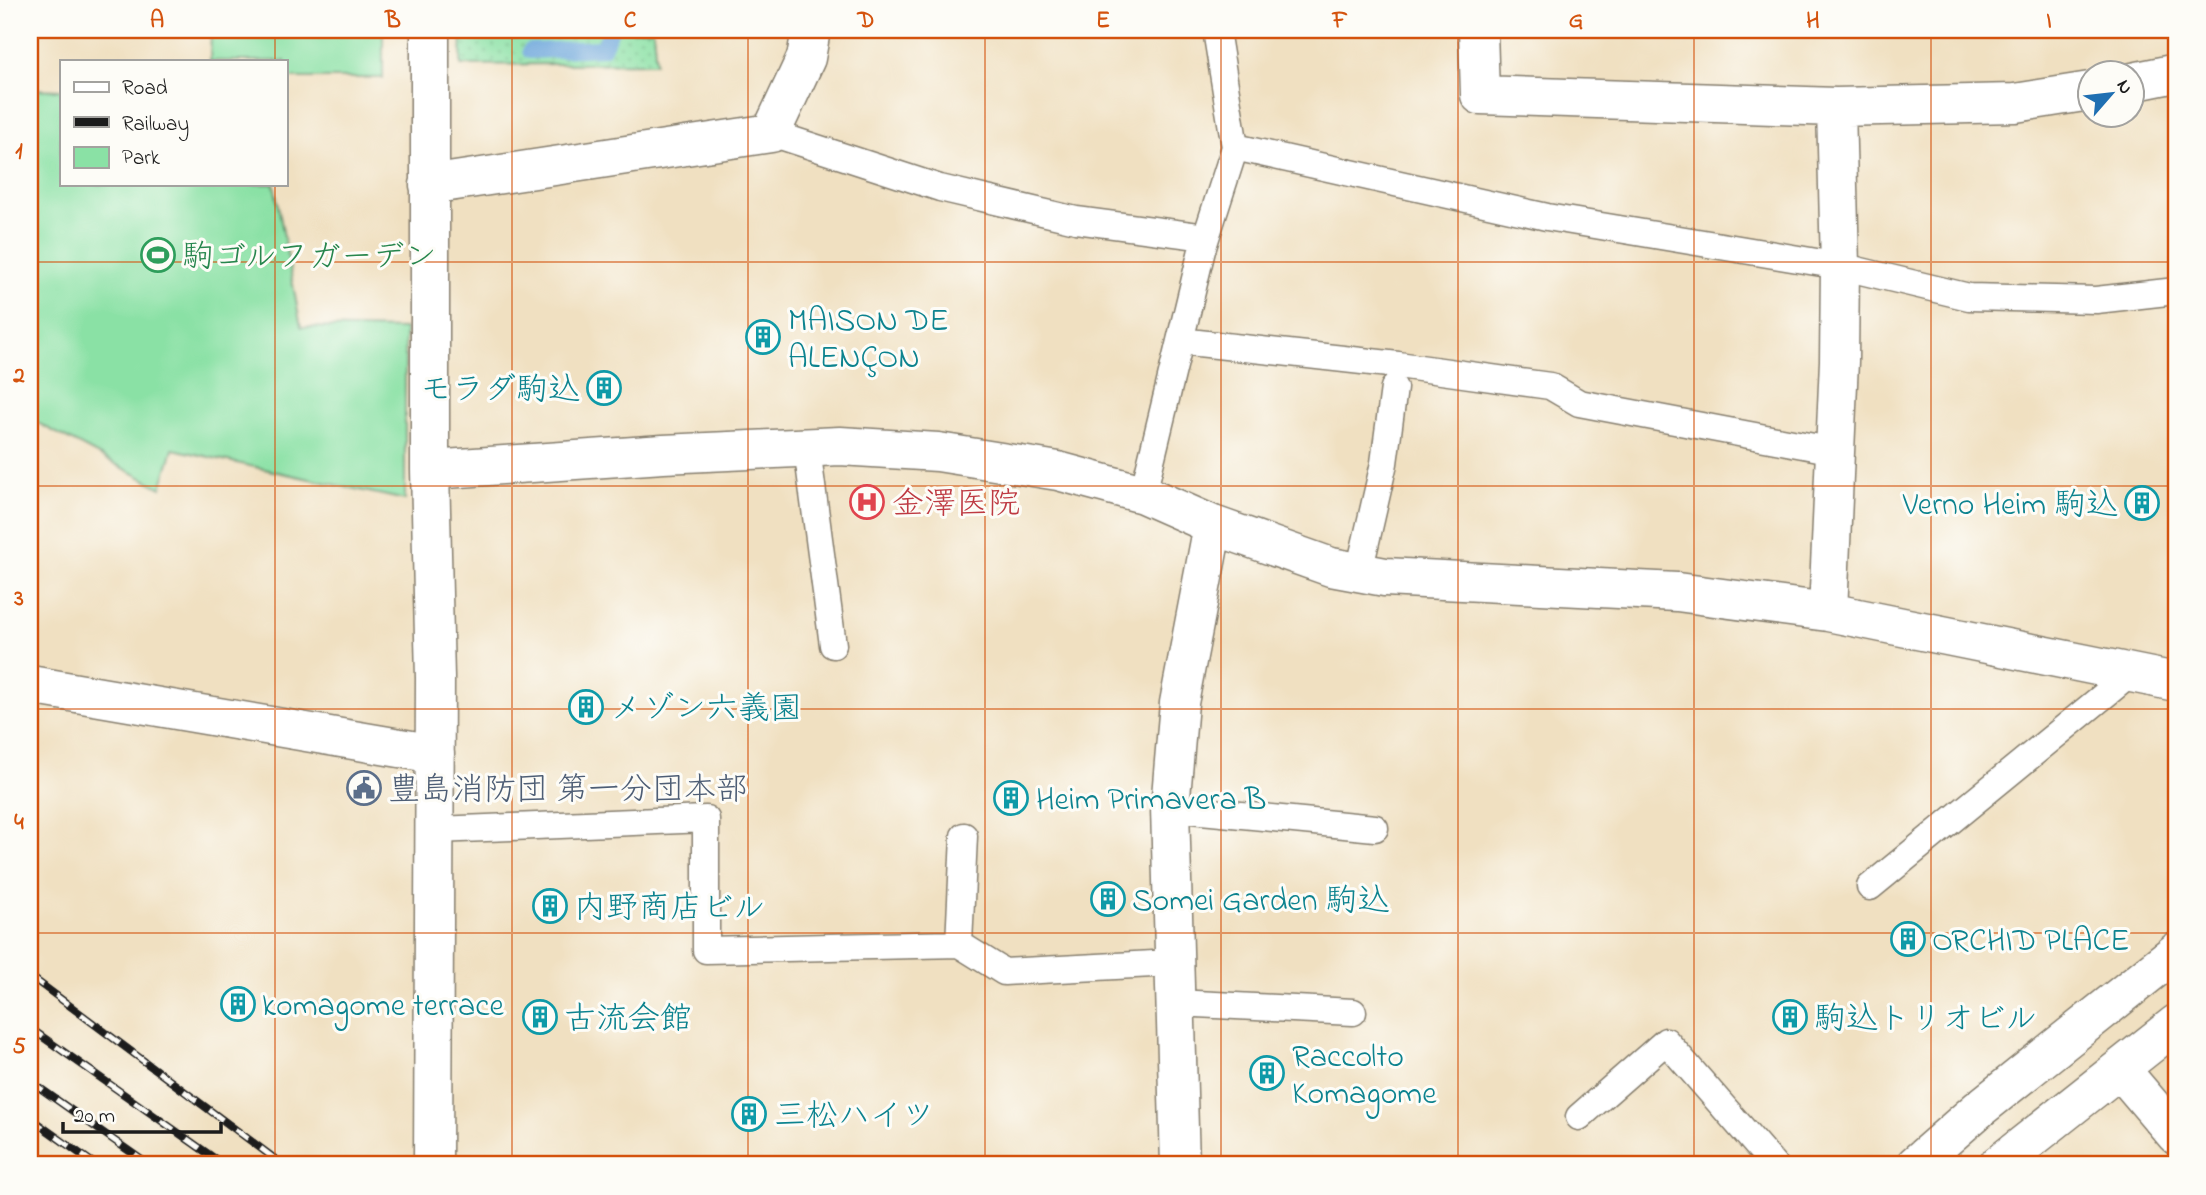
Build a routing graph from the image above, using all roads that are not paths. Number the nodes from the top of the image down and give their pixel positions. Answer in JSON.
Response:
{"nodes":[{"id":1,"x":430,"y":30,"type":"edge"},
{"id":2,"x":811,"y":30,"type":"edge"},
{"id":3,"x":1216,"y":30,"type":"edge"},
{"id":4,"x":1478,"y":30,"type":"edge"},
{"id":5,"x":2176,"y":73,"type":"edge"},
{"id":6,"x":2146,"y":79,"type":"edge"},
{"id":7,"x":2076,"y":93,"type":"edge"},
{"id":8,"x":1836,"y":107,"type":"junction"},
{"id":9,"x":771,"y":133,"type":"junction"},
{"id":10,"x":1235,"y":147,"type":"junction"},
{"id":11,"x":429,"y":185,"type":"junction"},
{"id":12,"x":1206,"y":237,"type":"junction"},
{"id":13,"x":1840,"y":266,"type":"junction"},
{"id":14,"x":2176,"y":291,"type":"edge"},
{"id":15,"x":1180,"y":341,"type":"junction"},
{"id":16,"x":1394,"y":388,"type":"dead end"},
{"id":17,"x":807,"y":448,"type":"junction"},
{"id":18,"x":1835,"y":451,"type":"junction"},
{"id":19,"x":430,"y":470,"type":"junction"},
{"id":20,"x":1143,"y":494,"type":"junction"},
{"id":21,"x":1213,"y":525,"type":"junction"},
{"id":22,"x":1359,"y":572,"type":"junction"},
{"id":23,"x":1828,"y":612,"type":"junction"},
{"id":24,"x":833,"y":645,"type":"dead end"},
{"id":25,"x":2129,"y":675,"type":"junction"},
{"id":26,"x":2176,"y":682,"type":"edge"},
{"id":27,"x":30,"y":685,"type":"edge"},
{"id":28,"x":435,"y":754,"type":"junction"},
{"id":29,"x":1170,"y":808,"type":"junction"},
{"id":30,"x":1375,"y":828,"type":"dead end"},
{"id":31,"x":436,"y":830,"type":"junction"},
{"id":32,"x":964,"y":836,"type":"dead end"},
{"id":33,"x":1870,"y":887,"type":"dead end"},
{"id":34,"x":959,"y":944,"type":"junction"},
{"id":35,"x":2176,"y":952,"type":"edge"},
{"id":36,"x":1172,"y":964,"type":"junction"},
{"id":37,"x":1176,"y":1003,"type":"junction"},
{"id":38,"x":1353,"y":1012,"type":"dead end"},
{"id":39,"x":2176,"y":1024,"type":"edge"},
{"id":40,"x":2120,"y":1069,"type":"junction"},
{"id":41,"x":1579,"y":1117,"type":"dead end"},
{"id":42,"x":2176,"y":1135,"type":"edge"},
{"id":43,"x":433,"y":1165,"type":"edge"},
{"id":44,"x":1180,"y":1165,"type":"edge"},
{"id":45,"x":1774,"y":1165,"type":"edge"},
{"id":46,"x":1914,"y":1165,"type":"edge"},
{"id":47,"x":1998,"y":1165,"type":"edge"}],
"edges":[{"from":1,"to":11,"type":"street"},
{"from":2,"to":9,"type":"street"},
{"from":3,"to":10,"type":"lane"},
{"from":4,"to":8,"type":"street"},
{"from":5,"to":6,"type":"street"},
{"from":7,"to":8,"type":"street"},
{"from":8,"to":13,"type":"street"},
{"from":9,"to":11,"type":"street"},
{"from":9,"to":12,"type":"lane"},
{"from":10,"to":12,"type":"lane"},
{"from":10,"to":13,"type":"lane"},
{"from":11,"to":19,"type":"street"},
{"from":12,"to":15,"type":"lane"},
{"from":13,"to":14,"type":"lane"},
{"from":13,"to":18,"type":"street"},
{"from":15,"to":18,"type":"lane"},
{"from":15,"to":20,"type":"lane"},
{"from":16,"to":22,"type":"lane"},
{"from":17,"to":19,"type":"street"},
{"from":17,"to":20,"type":"street"},
{"from":17,"to":24,"type":"lane"},
{"from":18,"to":23,"type":"street"},
{"from":19,"to":28,"type":"street"},
{"from":20,"to":21,"type":"street"},
{"from":21,"to":22,"type":"street"},
{"from":21,"to":29,"type":"street"},
{"from":22,"to":23,"type":"street"},
{"from":23,"to":25,"type":"street"},
{"from":25,"to":26,"type":"street"},
{"from":25,"to":33,"type":"lane"},
{"from":27,"to":28,"type":"street"},
{"from":28,"to":31,"type":"street"},
{"from":29,"to":30,"type":"lane"},
{"from":29,"to":36,"type":"street"},
{"from":31,"to":34,"type":"lane"},
{"from":31,"to":43,"type":"street"},
{"from":32,"to":34,"type":"lane"},
{"from":34,"to":36,"type":"lane"},
{"from":35,"to":46,"type":"street"},
{"from":36,"to":37,"type":"street"},
{"from":37,"to":38,"type":"lane"},
{"from":37,"to":44,"type":"street"},
{"from":39,"to":40,"type":"street"},
{"from":40,"to":42,"type":"street"},
{"from":40,"to":47,"type":"street"},
{"from":41,"to":45,"type":"lane"}]}
